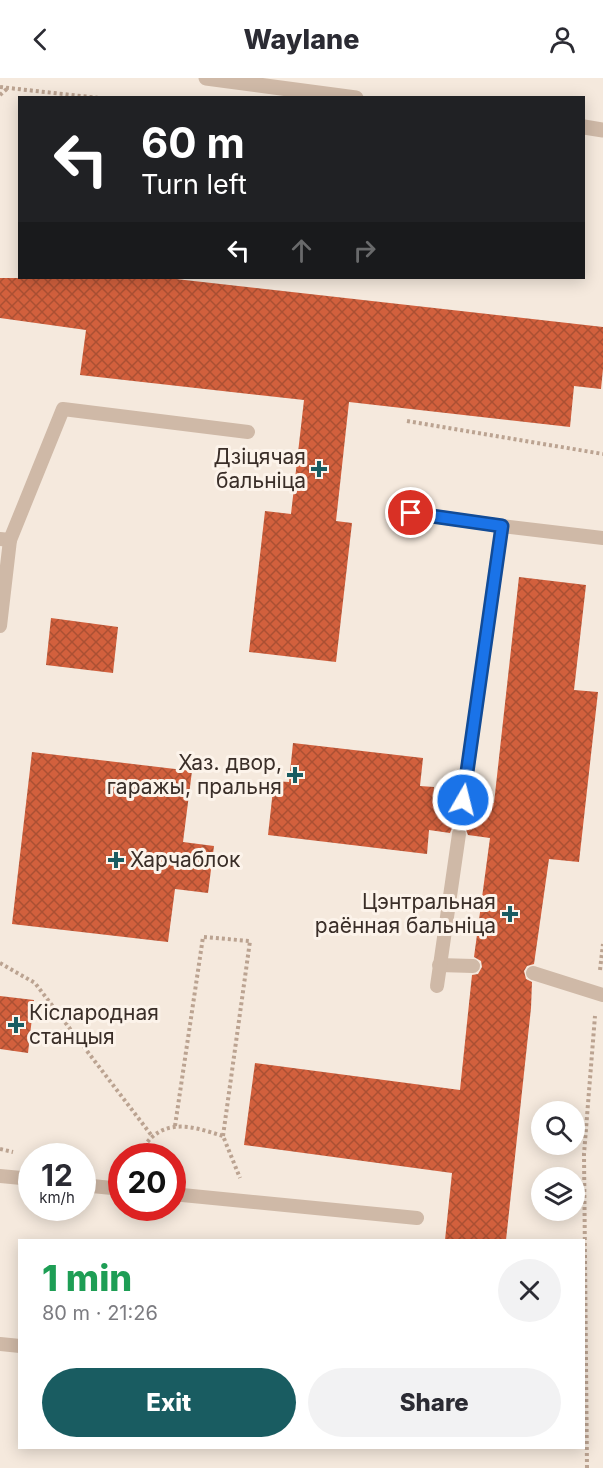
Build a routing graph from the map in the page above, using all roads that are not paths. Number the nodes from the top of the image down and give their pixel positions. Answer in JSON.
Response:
{"nodes":[{"id":1,"x":207,"y":78,"type":"edge"},
{"id":2,"x":341,"y":96,"type":"edge"},
{"id":3,"x":585,"y":127,"type":"edge"},
{"id":4,"x":603,"y":130,"type":"edge"},
{"id":5,"x":248,"y":432,"type":"dead end"},
{"id":6,"x":411,"y":513,"type":"dead end"},
{"id":7,"x":502,"y":526,"type":"junction"},
{"id":8,"x":603,"y":538,"type":"edge"},
{"id":9,"x":5,"y":539,"type":"edge"},
{"id":10,"x":0,"y":626,"type":"edge"},
{"id":11,"x":463,"y":800,"type":"dead end"},
{"id":12,"x":459,"y":834,"type":"dead end"},
{"id":13,"x":439,"y":965,"type":"junction"},
{"id":14,"x":472,"y":966,"type":"dead end"},
{"id":15,"x":533,"y":973,"type":"dead end"},
{"id":16,"x":436,"y":986,"type":"dead end"},
{"id":17,"x":600,"y":994,"type":"edge"},
{"id":18,"x":0,"y":1176,"type":"edge"},
{"id":19,"x":18,"y":1178,"type":"edge"},
{"id":20,"x":186,"y":1195,"type":"edge"},
{"id":21,"x":417,"y":1218,"type":"dead end"},
{"id":22,"x":0,"y":1344,"type":"edge"},
{"id":23,"x":18,"y":1346,"type":"edge"}],
"edges":[{"from":1,"to":2,"type":"street"},
{"from":3,"to":4,"type":"street"},
{"from":5,"to":9,"type":"lane"},
{"from":6,"to":7,"type":"lane"},
{"from":7,"to":8,"type":"lane"},
{"from":7,"to":11,"type":"lane"},
{"from":9,"to":10,"type":"lane"},
{"from":12,"to":13,"type":"lane"},
{"from":13,"to":14,"type":"lane"},
{"from":13,"to":16,"type":"lane"},
{"from":15,"to":17,"type":"lane"},
{"from":18,"to":19,"type":"lane"},
{"from":20,"to":21,"type":"lane"},
{"from":22,"to":23,"type":"lane"}]}
